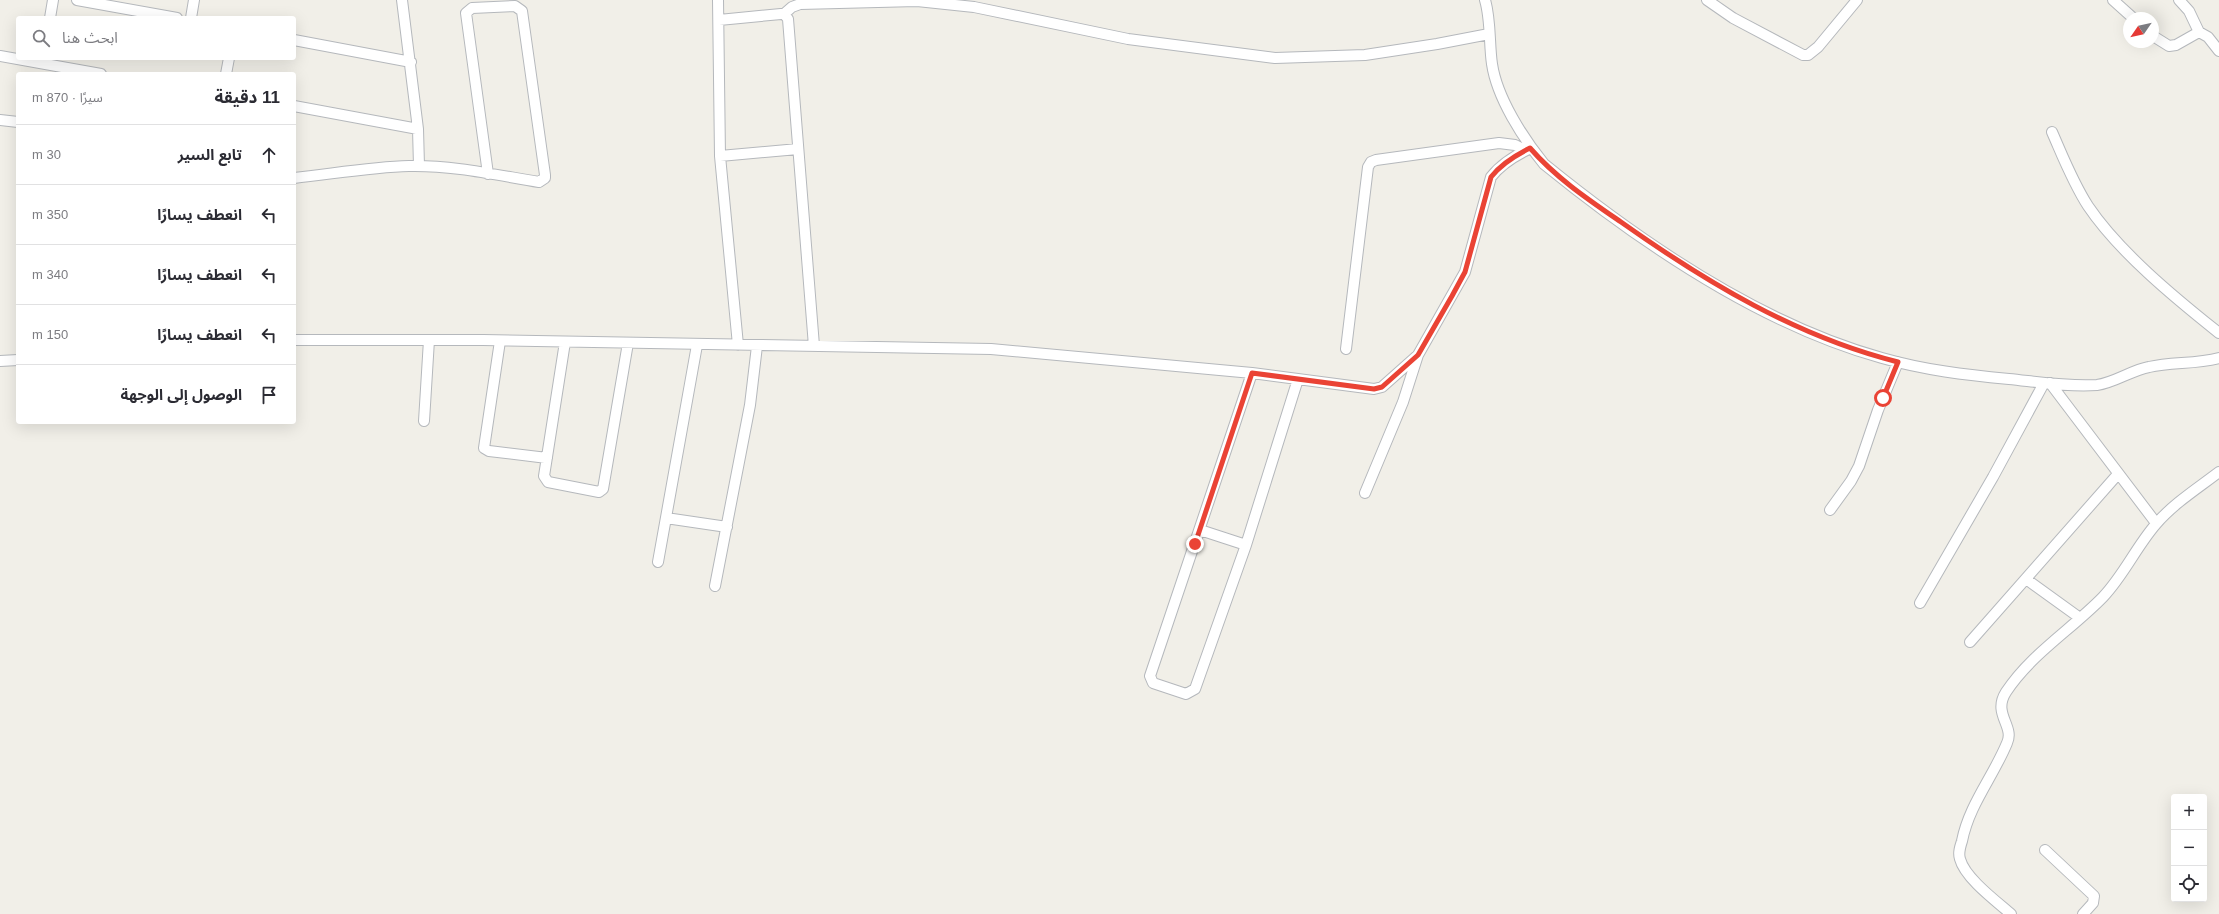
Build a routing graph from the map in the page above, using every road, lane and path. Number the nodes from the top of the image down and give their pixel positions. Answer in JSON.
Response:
{"nodes":[{"id":1,"x":53,"y":0,"type":"edge"},
{"id":2,"x":77,"y":0,"type":"edge"},
{"id":3,"x":194,"y":0,"type":"edge"},
{"id":4,"x":402,"y":0,"type":"edge"},
{"id":5,"x":718,"y":0,"type":"edge"},
{"id":6,"x":971,"y":0,"type":"edge"},
{"id":7,"x":1707,"y":0,"type":"edge"},
{"id":8,"x":1857,"y":0,"type":"edge"},
{"id":9,"x":2113,"y":0,"type":"edge"},
{"id":10,"x":2179,"y":0,"type":"edge"},
{"id":11,"x":1486,"y":1,"type":"edge"},
{"id":12,"x":1718,"y":3,"type":"edge"},
{"id":13,"x":981,"y":9,"type":"junction"},
{"id":14,"x":2126,"y":12,"type":"edge"},
{"id":15,"x":784,"y":14,"type":"junction"},
{"id":16,"x":50,"y":16,"type":"edge"},
{"id":17,"x":166,"y":16,"type":"edge"},
{"id":18,"x":191,"y":16,"type":"edge"},
{"id":19,"x":719,"y":20,"type":"junction"},
{"id":20,"x":2199,"y":32,"type":"junction"},
{"id":21,"x":1489,"y":34,"type":"junction"},
{"id":22,"x":296,"y":40,"type":"edge"},
{"id":23,"x":2159,"y":40,"type":"edge"},
{"id":24,"x":2218,"y":46,"type":"edge"},
{"id":25,"x":0,"y":56,"type":"edge"},
{"id":26,"x":16,"y":59,"type":"edge"},
{"id":27,"x":21,"y":60,"type":"edge"},
{"id":28,"x":229,"y":60,"type":"edge"},
{"id":29,"x":411,"y":62,"type":"junction"},
{"id":30,"x":47,"y":65,"type":"edge"},
{"id":31,"x":59,"y":72,"type":"edge"},
{"id":32,"x":89,"y":72,"type":"edge"},
{"id":33,"x":226,"y":72,"type":"edge"},
{"id":34,"x":296,"y":106,"type":"edge"},
{"id":35,"x":0,"y":120,"type":"edge"},
{"id":36,"x":16,"y":122,"type":"edge"},
{"id":37,"x":418,"y":129,"type":"junction"},
{"id":38,"x":2052,"y":132,"type":"dead end"},
{"id":39,"x":798,"y":149,"type":"junction"},
{"id":40,"x":1528,"y":149,"type":"junction"},
{"id":41,"x":720,"y":156,"type":"junction"},
{"id":42,"x":419,"y":166,"type":"junction"},
{"id":43,"x":488,"y":174,"type":"junction"},
{"id":44,"x":296,"y":178,"type":"edge"},
{"id":45,"x":2219,"y":333,"type":"edge"},
{"id":46,"x":296,"y":340,"type":"edge"},
{"id":47,"x":429,"y":340,"type":"junction"},
{"id":48,"x":500,"y":341,"type":"junction"},
{"id":49,"x":565,"y":342,"type":"junction"},
{"id":50,"x":628,"y":343,"type":"junction"},
{"id":51,"x":697,"y":345,"type":"junction"},
{"id":52,"x":738,"y":345,"type":"junction"},
{"id":53,"x":757,"y":346,"type":"junction"},
{"id":54,"x":814,"y":346,"type":"junction"},
{"id":55,"x":1346,"y":349,"type":"dead end"},
{"id":56,"x":1418,"y":355,"type":"junction"},
{"id":57,"x":2219,"y":358,"type":"edge"},
{"id":58,"x":16,"y":360,"type":"edge"},
{"id":59,"x":0,"y":361,"type":"edge"},
{"id":60,"x":1898,"y":362,"type":"junction"},
{"id":61,"x":1252,"y":373,"type":"junction"},
{"id":62,"x":1298,"y":379,"type":"junction"},
{"id":63,"x":2047,"y":383,"type":"junction"},
{"id":64,"x":424,"y":421,"type":"dead end"},
{"id":65,"x":547,"y":458,"type":"junction"},
{"id":66,"x":2219,"y":472,"type":"edge"},
{"id":67,"x":2118,"y":474,"type":"junction"},
{"id":68,"x":1365,"y":493,"type":"dead end"},
{"id":69,"x":1830,"y":510,"type":"dead end"},
{"id":70,"x":666,"y":518,"type":"junction"},
{"id":71,"x":2156,"y":523,"type":"junction"},
{"id":72,"x":727,"y":527,"type":"junction"},
{"id":73,"x":1200,"y":530,"type":"junction"},
{"id":74,"x":1246,"y":545,"type":"junction"},
{"id":75,"x":658,"y":562,"type":"dead end"},
{"id":76,"x":2026,"y":579,"type":"junction"},
{"id":77,"x":715,"y":586,"type":"dead end"},
{"id":78,"x":1920,"y":603,"type":"dead end"},
{"id":79,"x":2080,"y":618,"type":"junction"},
{"id":80,"x":1970,"y":642,"type":"dead end"},
{"id":81,"x":2046,"y":850,"type":"dead end"},
{"id":82,"x":2010,"y":914,"type":"edge"},
{"id":83,"x":2083,"y":914,"type":"edge"}],
"edges":[{"from":1,"to":16,"type":"street"},
{"from":2,"to":17,"type":"street"},
{"from":3,"to":18,"type":"street"},
{"from":4,"to":29,"type":"street"},
{"from":5,"to":19,"type":"street"},
{"from":6,"to":13,"type":"street"},
{"from":7,"to":12,"type":"street"},
{"from":8,"to":12,"type":"street"},
{"from":9,"to":14,"type":"street"},
{"from":10,"to":20,"type":"street"},
{"from":11,"to":21,"type":"street"},
{"from":13,"to":15,"type":"street"},
{"from":13,"to":21,"type":"street"},
{"from":15,"to":19,"type":"street"},
{"from":15,"to":39,"type":"street"},
{"from":19,"to":41,"type":"street"},
{"from":20,"to":23,"type":"street"},
{"from":20,"to":24,"type":"street"},
{"from":21,"to":40,"type":"street"},
{"from":22,"to":29,"type":"street"},
{"from":25,"to":26,"type":"street"},
{"from":27,"to":30,"type":"street"},
{"from":28,"to":33,"type":"street"},
{"from":29,"to":37,"type":"street"},
{"from":30,"to":31,"type":"street"},
{"from":30,"to":32,"type":"street"},
{"from":34,"to":37,"type":"street"},
{"from":35,"to":36,"type":"street"},
{"from":37,"to":42,"type":"street"},
{"from":38,"to":45,"type":"street"},
{"from":39,"to":41,"type":"street"},
{"from":39,"to":54,"type":"street"},
{"from":40,"to":55,"type":"street"},
{"from":40,"to":56,"type":"street"},
{"from":40,"to":60,"type":"street"},
{"from":41,"to":52,"type":"street"},
{"from":42,"to":43,"type":"street"},
{"from":42,"to":44,"type":"street"},
{"from":43,"to":43,"type":"street"},
{"from":46,"to":47,"type":"street"},
{"from":47,"to":48,"type":"street"},
{"from":47,"to":64,"type":"street"},
{"from":48,"to":49,"type":"street"},
{"from":48,"to":65,"type":"street"},
{"from":49,"to":50,"type":"street"},
{"from":49,"to":65,"type":"street"},
{"from":50,"to":51,"type":"street"},
{"from":50,"to":65,"type":"street"},
{"from":51,"to":52,"type":"street"},
{"from":51,"to":70,"type":"street"},
{"from":52,"to":53,"type":"street"},
{"from":53,"to":54,"type":"street"},
{"from":53,"to":72,"type":"street"},
{"from":54,"to":61,"type":"street"},
{"from":56,"to":62,"type":"street"},
{"from":56,"to":68,"type":"street"},
{"from":57,"to":63,"type":"street"},
{"from":58,"to":59,"type":"street"},
{"from":60,"to":63,"type":"street"},
{"from":60,"to":69,"type":"street"},
{"from":61,"to":62,"type":"street"},
{"from":61,"to":73,"type":"street"},
{"from":62,"to":74,"type":"street"},
{"from":63,"to":67,"type":"street"},
{"from":63,"to":78,"type":"street"},
{"from":66,"to":71,"type":"street"},
{"from":67,"to":71,"type":"street"},
{"from":67,"to":76,"type":"street"},
{"from":70,"to":72,"type":"street"},
{"from":70,"to":75,"type":"street"},
{"from":71,"to":79,"type":"street"},
{"from":72,"to":77,"type":"street"},
{"from":73,"to":74,"type":"street"},
{"from":73,"to":74,"type":"street"},
{"from":76,"to":79,"type":"street"},
{"from":76,"to":80,"type":"street"},
{"from":79,"to":82,"type":"street"},
{"from":81,"to":83,"type":"street"}]}
